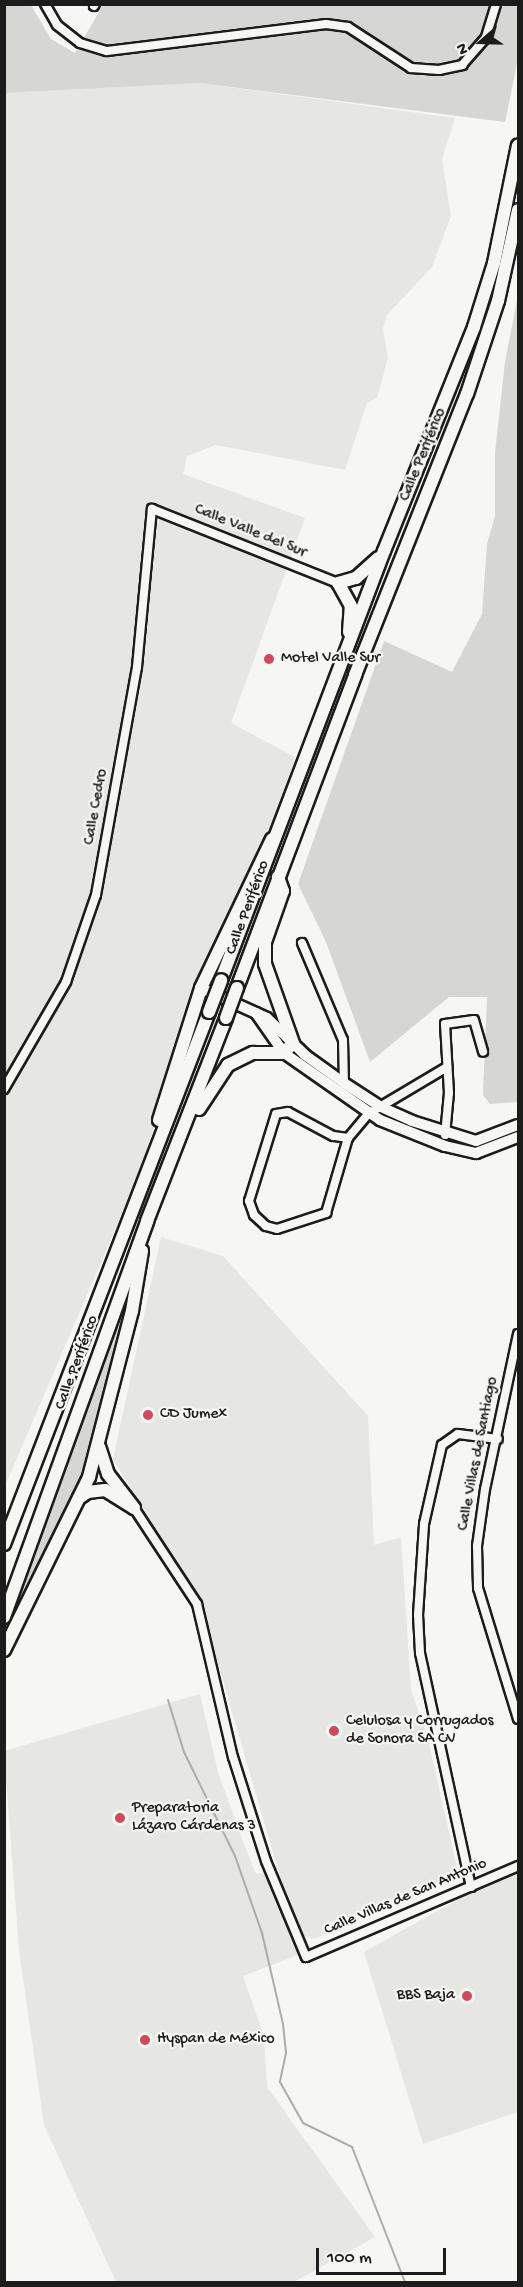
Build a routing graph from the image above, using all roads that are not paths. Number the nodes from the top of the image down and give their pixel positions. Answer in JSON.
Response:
{"nodes":[{"id":1,"x":45,"y":4,"type":"edge"},
{"id":2,"x":496,"y":4,"type":"edge"},
{"id":3,"x":519,"y":145,"type":"edge"},
{"id":4,"x":519,"y":210,"type":"edge"},
{"id":5,"x":152,"y":509,"type":"joint"},
{"id":6,"x":384,"y":551,"type":"junction"},
{"id":7,"x":338,"y":583,"type":"junction"},
{"id":8,"x":347,"y":651,"type":"junction"},
{"id":9,"x":282,"y":825,"type":"junction"},
{"id":10,"x":278,"y":877,"type":"junction"},
{"id":11,"x":302,"y":943,"type":"dead end"},
{"id":12,"x":201,"y":988,"type":"junction"},
{"id":13,"x":256,"y":1013,"type":"junction"},
{"id":14,"x":293,"y":1043,"type":"junction"},
{"id":15,"x":483,"y":1052,"type":"dead end"},
{"id":16,"x":284,"y":1053,"type":"junction"},
{"id":17,"x":447,"y":1067,"type":"junction"},
{"id":18,"x":344,"y":1083,"type":"junction"},
{"id":19,"x":4,"y":1089,"type":"edge"},
{"id":20,"x":381,"y":1107,"type":"junction"},
{"id":21,"x":368,"y":1114,"type":"junction"},
{"id":22,"x":519,"y":1125,"type":"edge"},
{"id":23,"x":446,"y":1135,"type":"junction"},
{"id":24,"x":519,"y":1137,"type":"edge"},
{"id":25,"x":348,"y":1138,"type":"junction"},
{"id":26,"x":177,"y":1150,"type":"junction"},
{"id":27,"x":147,"y":1165,"type":"junction"},
{"id":28,"x":147,"y":1221,"type":"junction"},
{"id":29,"x":519,"y":1334,"type":"edge"},
{"id":30,"x":498,"y":1439,"type":"junction"},
{"id":31,"x":99,"y":1440,"type":"junction"},
{"id":32,"x":79,"y":1498,"type":"junction"},
{"id":33,"x":134,"y":1508,"type":"junction"},
{"id":34,"x":4,"y":1544,"type":"edge"},
{"id":35,"x":4,"y":1617,"type":"edge"},
{"id":36,"x":4,"y":1650,"type":"edge"},
{"id":37,"x":519,"y":1719,"type":"edge"},
{"id":38,"x":519,"y":1866,"type":"edge"},
{"id":39,"x":471,"y":1887,"type":"junction"}],
"edges":[{"from":1,"to":2,"type":"street"},
{"from":3,"to":6,"type":"highway","name":"Calle Periférico"},
{"from":4,"to":10,"type":"highway","name":"Calle Periférico"},
{"from":5,"to":7,"type":"street","name":"Calle Valle del Sur"},
{"from":5,"to":19,"type":"street","name":"Calle Cedro"},
{"from":6,"to":7,"type":"highway"},
{"from":6,"to":8,"type":"highway","name":"Calle Periférico"},
{"from":7,"to":8,"type":"highway"},
{"from":8,"to":9,"type":"highway","name":"Calle Periférico"},
{"from":9,"to":12,"type":"highway"},
{"from":9,"to":27,"type":"highway","name":"Calle Periférico","bridge":true},
{"from":10,"to":14,"type":"highway"},
{"from":10,"to":26,"type":"highway","name":"Calle Periférico","bridge":true},
{"from":11,"to":18,"type":"street"},
{"from":12,"to":13,"type":"main road"},
{"from":12,"to":27,"type":"highway"},
{"from":13,"to":14,"type":"main road"},
{"from":13,"to":16,"type":"main road"},
{"from":14,"to":16,"type":"highway"},
{"from":14,"to":18,"type":"main road"},
{"from":15,"to":17,"type":"street"},
{"from":16,"to":21,"type":"main road"},
{"from":16,"to":26,"type":"highway"},
{"from":17,"to":20,"type":"street"},
{"from":17,"to":23,"type":"street"},
{"from":18,"to":20,"type":"main road"},
{"from":20,"to":21,"type":"street"},
{"from":20,"to":23,"type":"main road"},
{"from":21,"to":24,"type":"main road"},
{"from":21,"to":25,"type":"street"},
{"from":22,"to":23,"type":"main road"},
{"from":25,"to":25,"type":"street"},
{"from":26,"to":28,"type":"highway","name":"Calle Periférico"},
{"from":27,"to":34,"type":"highway","name":"Calle Periférico"},
{"from":28,"to":31,"type":"highway"},
{"from":28,"to":35,"type":"highway","name":"Calle Periférico"},
{"from":29,"to":30,"type":"street","name":"Calle Villas de Santiago"},
{"from":30,"to":37,"type":"street","name":"Calle Villas de Santiago"},
{"from":30,"to":39,"type":"street"},
{"from":31,"to":32,"type":"highway"},
{"from":31,"to":33,"type":"highway"},
{"from":32,"to":33,"type":"highway"},
{"from":32,"to":36,"type":"highway"},
{"from":33,"to":39,"type":"street","name":"Calle Villas de San Antonio"},
{"from":38,"to":39,"type":"street","name":"Calle Villas de San Antonio"}]}
